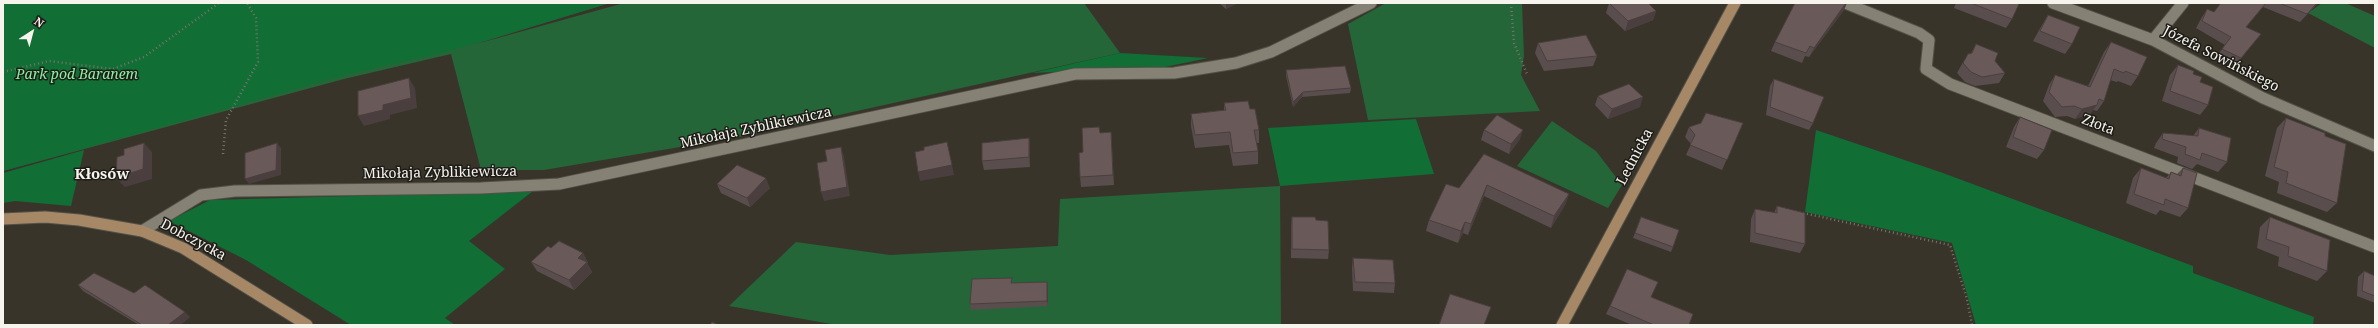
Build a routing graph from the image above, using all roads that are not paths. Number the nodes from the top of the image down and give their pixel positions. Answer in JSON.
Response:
{"nodes":[{"id":1,"x":1371,"y":3,"type":"edge"},
{"id":2,"x":1735,"y":3,"type":"edge"},
{"id":3,"x":1845,"y":3,"type":"edge"},
{"id":4,"x":2053,"y":3,"type":"edge"},
{"id":5,"x":2183,"y":3,"type":"edge"},
{"id":6,"x":2153,"y":40,"type":"junction"},
{"id":7,"x":2375,"y":146,"type":"edge"},
{"id":8,"x":3,"y":219,"type":"edge"},
{"id":9,"x":142,"y":231,"type":"junction"},
{"id":10,"x":2375,"y":247,"type":"edge"},
{"id":11,"x":307,"y":325,"type":"edge"},
{"id":12,"x":1562,"y":325,"type":"edge"}],
"edges":[{"from":1,"to":9,"type":"street","name":"Mikołaja Zyblikiewicza"},
{"from":2,"to":12,"type":"main road","name":"Lednicka"},
{"from":3,"to":10,"type":"street","name":"Złota"},
{"from":4,"to":6,"type":"street","name":"Józefa Sowińskiego"},
{"from":5,"to":6,"type":"street"},
{"from":6,"to":7,"type":"street","name":"Józefa Sowińskiego"},
{"from":8,"to":9,"type":"main road","name":"Dobczycka"},
{"from":9,"to":11,"type":"main road","name":"Dobczycka"}]}
